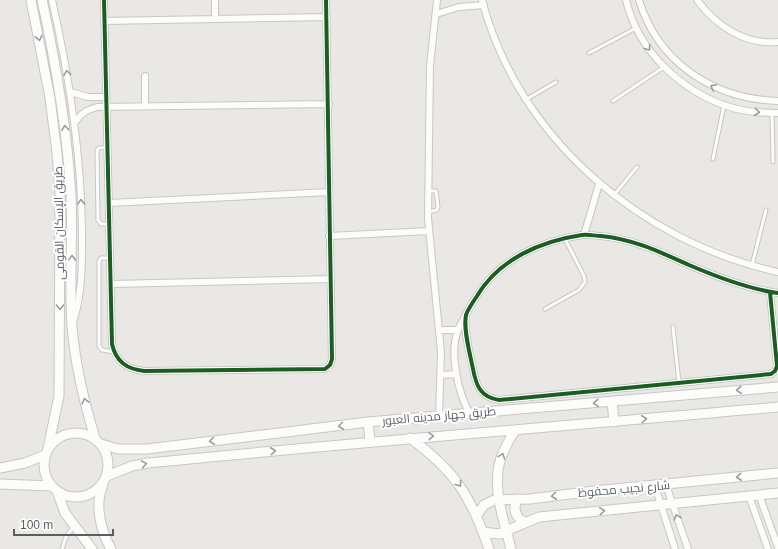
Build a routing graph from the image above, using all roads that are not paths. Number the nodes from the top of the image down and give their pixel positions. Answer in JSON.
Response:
{"nodes":[{"id":1,"x":30,"y":0,"type":"edge"},
{"id":2,"x":42,"y":0,"type":"edge"},
{"id":3,"x":52,"y":0,"type":"edge"},
{"id":4,"x":104,"y":0,"type":"edge"},
{"id":5,"x":215,"y":0,"type":"edge"},
{"id":6,"x":326,"y":0,"type":"edge"},
{"id":7,"x":437,"y":0,"type":"edge"},
{"id":8,"x":626,"y":0,"type":"edge"},
{"id":9,"x":639,"y":0,"type":"edge"},
{"id":10,"x":697,"y":0,"type":"edge"},
{"id":11,"x":483,"y":3,"type":"edge"},
{"id":12,"x":436,"y":14,"type":"junction"},
{"id":13,"x":327,"y":17,"type":"junction"},
{"id":14,"x":215,"y":18,"type":"junction"},
{"id":15,"x":104,"y":21,"type":"junction"},
{"id":16,"x":636,"y":28,"type":"junction"},
{"id":17,"x":778,"y":42,"type":"edge"},
{"id":18,"x":589,"y":53,"type":"dead end"},
{"id":19,"x":664,"y":67,"type":"junction"},
{"id":20,"x":145,"y":76,"type":"dead end"},
{"id":21,"x":556,"y":82,"type":"dead end"},
{"id":22,"x":70,"y":92,"type":"junction"},
{"id":23,"x":106,"y":97,"type":"junction"},
{"id":24,"x":528,"y":99,"type":"junction"},
{"id":25,"x":613,"y":101,"type":"dead end"},
{"id":26,"x":778,"y":101,"type":"edge"},
{"id":27,"x":329,"y":104,"type":"junction"},
{"id":28,"x":724,"y":105,"type":"junction"},
{"id":29,"x":145,"y":106,"type":"junction"},
{"id":30,"x":107,"y":107,"type":"junction"},
{"id":31,"x":775,"y":113,"type":"edge"},
{"id":32,"x":75,"y":122,"type":"junction"},
{"id":33,"x":108,"y":148,"type":"junction"},
{"id":34,"x":713,"y":159,"type":"dead end"},
{"id":35,"x":773,"y":162,"type":"dead end"},
{"id":36,"x":637,"y":167,"type":"dead end"},
{"id":37,"x":599,"y":184,"type":"junction"},
{"id":38,"x":428,"y":191,"type":"junction"},
{"id":39,"x":329,"y":192,"type":"junction"},
{"id":40,"x":614,"y":195,"type":"junction"},
{"id":41,"x":109,"y":203,"type":"junction"},
{"id":42,"x":766,"y":210,"type":"dead end"},
{"id":43,"x":428,"y":212,"type":"junction"},
{"id":44,"x":109,"y":224,"type":"junction"},
{"id":45,"x":429,"y":231,"type":"junction"},
{"id":46,"x":584,"y":235,"type":"junction"},
{"id":47,"x":329,"y":236,"type":"junction"},
{"id":48,"x":565,"y":239,"type":"junction"},
{"id":49,"x":110,"y":258,"type":"junction"},
{"id":50,"x":752,"y":266,"type":"junction"},
{"id":51,"x":778,"y":272,"type":"edge"},
{"id":52,"x":330,"y":278,"type":"junction"},
{"id":53,"x":110,"y":284,"type":"junction"},
{"id":54,"x":770,"y":292,"type":"junction"},
{"id":55,"x":778,"y":293,"type":"edge"},
{"id":56,"x":545,"y":309,"type":"dead end"},
{"id":57,"x":466,"y":315,"type":"junction"},
{"id":58,"x":72,"y":324,"type":"junction"},
{"id":59,"x":673,"y":327,"type":"dead end"},
{"id":60,"x":439,"y":330,"type":"junction"},
{"id":61,"x":457,"y":330,"type":"junction"},
{"id":62,"x":114,"y":352,"type":"junction"},
{"id":63,"x":777,"y":359,"type":"edge"},
{"id":64,"x":456,"y":374,"type":"junction"},
{"id":65,"x":441,"y":375,"type":"junction"},
{"id":66,"x":679,"y":383,"type":"junction"},
{"id":67,"x":778,"y":387,"type":"edge"},
{"id":68,"x":612,"y":401,"type":"junction"},
{"id":69,"x":778,"y":407,"type":"edge"},
{"id":70,"x":470,"y":414,"type":"junction"},
{"id":71,"x":439,"y":417,"type":"junction"},
{"id":72,"x":368,"y":422,"type":"junction"},
{"id":73,"x":614,"y":422,"type":"junction"},
{"id":74,"x":515,"y":430,"type":"junction"},
{"id":75,"x":410,"y":438,"type":"junction"},
{"id":76,"x":98,"y":441,"type":"junction"},
{"id":77,"x":370,"y":441,"type":"junction"},
{"id":78,"x":47,"y":451,"type":"junction"},
{"id":79,"x":0,"y":468,"type":"edge"},
{"id":80,"x":778,"y":473,"type":"edge"},
{"id":81,"x":105,"y":479,"type":"junction"},
{"id":82,"x":0,"y":484,"type":"edge"},
{"id":83,"x":666,"y":485,"type":"junction"},
{"id":84,"x":655,"y":486,"type":"junction"},
{"id":85,"x":54,"y":489,"type":"junction"},
{"id":86,"x":778,"y":493,"type":"edge"},
{"id":87,"x":759,"y":495,"type":"junction"},
{"id":88,"x":748,"y":496,"type":"junction"},
{"id":89,"x":517,"y":499,"type":"junction"},
{"id":90,"x":500,"y":500,"type":"junction"},
{"id":91,"x":673,"y":504,"type":"junction"},
{"id":92,"x":660,"y":505,"type":"junction"},
{"id":93,"x":477,"y":516,"type":"junction"},
{"id":94,"x":524,"y":522,"type":"junction"},
{"id":95,"x":74,"y":526,"type":"junction"},
{"id":96,"x":483,"y":532,"type":"junction"},
{"id":97,"x":507,"y":532,"type":"junction"},
{"id":98,"x":778,"y":547,"type":"edge"},
{"id":99,"x":62,"y":549,"type":"edge"},
{"id":100,"x":92,"y":549,"type":"edge"},
{"id":101,"x":111,"y":549,"type":"edge"},
{"id":102,"x":489,"y":549,"type":"edge"},
{"id":103,"x":511,"y":549,"type":"edge"},
{"id":104,"x":675,"y":549,"type":"edge"},
{"id":105,"x":688,"y":549,"type":"edge"},
{"id":106,"x":768,"y":549,"type":"edge"}],
"edges":[{"from":1,"to":78,"type":"main road","name":"طريق الإسكان القومى","one_way":true},
{"from":58,"to":2,"type":"main road","name":"طريق الإسكان القومى","one_way":true},
{"from":22,"to":3,"type":"street","one_way":true},
{"from":4,"to":15,"type":"street"},
{"from":5,"to":14,"type":"street"},
{"from":6,"to":13,"type":"street"},
{"from":7,"to":12,"type":"street"},
{"from":8,"to":16,"type":"street"},
{"from":26,"to":9,"type":"street","one_way":true},
{"from":10,"to":17,"type":"street"},
{"from":11,"to":12,"type":"street"},
{"from":11,"to":24,"type":"street"},
{"from":12,"to":38,"type":"street"},
{"from":13,"to":14,"type":"street"},
{"from":13,"to":27,"type":"street"},
{"from":14,"to":15,"type":"street"},
{"from":15,"to":23,"type":"street"},
{"from":16,"to":18,"type":"lane"},
{"from":16,"to":19,"type":"street","one_way":true},
{"from":19,"to":25,"type":"lane"},
{"from":19,"to":28,"type":"street"},
{"from":20,"to":29,"type":"street"},
{"from":21,"to":24,"type":"lane"},
{"from":22,"to":23,"type":"street"},
{"from":22,"to":32,"type":"street"},
{"from":23,"to":30,"type":"street"},
{"from":24,"to":37,"type":"street"},
{"from":27,"to":29,"type":"street"},
{"from":27,"to":39,"type":"street"},
{"from":28,"to":31,"type":"street","one_way":true},
{"from":28,"to":34,"type":"lane"},
{"from":29,"to":30,"type":"street"},
{"from":30,"to":32,"type":"street"},
{"from":30,"to":33,"type":"street"},
{"from":31,"to":35,"type":"lane"},
{"from":58,"to":32,"type":"street","one_way":true},
{"from":33,"to":41,"type":"street"},
{"from":33,"to":44,"type":"lane"},
{"from":36,"to":40,"type":"lane"},
{"from":37,"to":40,"type":"street"},
{"from":37,"to":46,"type":"street"},
{"from":38,"to":43,"type":"street"},
{"from":38,"to":43,"type":"lane"},
{"from":39,"to":41,"type":"street"},
{"from":39,"to":47,"type":"street"},
{"from":40,"to":50,"type":"street"},
{"from":41,"to":44,"type":"street"},
{"from":42,"to":50,"type":"lane"},
{"from":43,"to":45,"type":"street"},
{"from":44,"to":49,"type":"street"},
{"from":45,"to":47,"type":"street"},
{"from":45,"to":60,"type":"street"},
{"from":46,"to":48,"type":"street"},
{"from":46,"to":54,"type":"street"},
{"from":47,"to":52,"type":"street"},
{"from":48,"to":56,"type":"lane"},
{"from":48,"to":57,"type":"street"},
{"from":49,"to":53,"type":"street"},
{"from":49,"to":62,"type":"lane"},
{"from":50,"to":51,"type":"street"},
{"from":52,"to":53,"type":"street"},
{"from":52,"to":62,"type":"street"},
{"from":53,"to":62,"type":"street"},
{"from":54,"to":55,"type":"street"},
{"from":54,"to":63,"type":"street"},
{"from":57,"to":61,"type":"street"},
{"from":57,"to":66,"type":"street"},
{"from":76,"to":58,"type":"main road","name":"طريق الإسكان القومى","one_way":true},
{"from":59,"to":66,"type":"lane"},
{"from":60,"to":61,"type":"street"},
{"from":60,"to":65,"type":"street"},
{"from":61,"to":64,"type":"street"},
{"from":63,"to":66,"type":"street"},
{"from":64,"to":65,"type":"street"},
{"from":64,"to":70,"type":"street"},
{"from":65,"to":71,"type":"street"},
{"from":67,"to":68,"type":"main road","name":"طريق جهاز مدينه العبور","one_way":true},
{"from":68,"to":70,"type":"main road","name":"طريق جهاز مدينه العبور","one_way":true},
{"from":68,"to":73,"type":"main road"},
{"from":73,"to":69,"type":"main road","name":"طريق جهاز مدينه العبور","one_way":true},
{"from":70,"to":71,"type":"main road","name":"طريق جهاز مدينه العبور"},
{"from":71,"to":72,"type":"main road","name":"طريق جهاز مدينه العبور"},
{"from":72,"to":76,"type":"main road","name":"طريق جهاز مدينه العبور","one_way":true},
{"from":72,"to":77,"type":"main road"},
{"from":73,"to":74,"type":"main road","name":"طريق جهاز مدينه العبور"},
{"from":75,"to":74,"type":"main road","name":"طريق جهاز مدينه العبور","one_way":true},
{"from":90,"to":74,"type":"main road","one_way":true},
{"from":75,"to":77,"type":"main road","name":"طريق جهاز مدينه العبور"},
{"from":75,"to":93,"type":"main road","one_way":true},
{"from":76,"to":78,"type":"main road"},
{"from":76,"to":81,"type":"main road"},
{"from":81,"to":77,"type":"main road","name":"طريق جهاز مدينه العبور","one_way":true},
{"from":78,"to":79,"type":"main road"},
{"from":78,"to":85,"type":"main road"},
{"from":80,"to":83,"type":"main road","name":"شارع نجيب محفوظ","one_way":true},
{"from":81,"to":85,"type":"main road"},
{"from":81,"to":101,"type":"main road"},
{"from":82,"to":85,"type":"main road"},
{"from":83,"to":84,"type":"main road","name":"شارع نجيب محفوظ"},
{"from":83,"to":91,"type":"street"},
{"from":84,"to":89,"type":"main road","name":"شارع نجيب محفوظ","one_way":true},
{"from":84,"to":92,"type":"street"},
{"from":85,"to":95,"type":"main road"},
{"from":86,"to":87,"type":"main road","name":"شارع نجيب محفوظ"},
{"from":87,"to":88,"type":"main road","name":"شارع نجيب محفوظ"},
{"from":87,"to":98,"type":"street"},
{"from":88,"to":91,"type":"main road","name":"شارع نجيب محفوظ"},
{"from":88,"to":106,"type":"street"},
{"from":89,"to":90,"type":"main road","name":"شارع نجيب محفوظ"},
{"from":89,"to":94,"type":"main road"},
{"from":90,"to":93,"type":"main road","name":"شارع نجيب محفوظ"},
{"from":90,"to":97,"type":"main road"},
{"from":91,"to":92,"type":"main road","name":"شارع نجيب محفوظ"},
{"from":105,"to":91,"type":"street","one_way":true},
{"from":94,"to":92,"type":"main road","name":"شارع نجيب محفوظ","one_way":true},
{"from":92,"to":104,"type":"street"},
{"from":93,"to":96,"type":"main road"},
{"from":94,"to":97,"type":"main road","name":"شارع نجيب محفوظ"},
{"from":95,"to":99,"type":"lane"},
{"from":95,"to":100,"type":"main road"},
{"from":96,"to":97,"type":"main road","name":"شارع نجيب محفوظ"},
{"from":96,"to":102,"type":"main road"},
{"from":97,"to":103,"type":"main road"}]}
